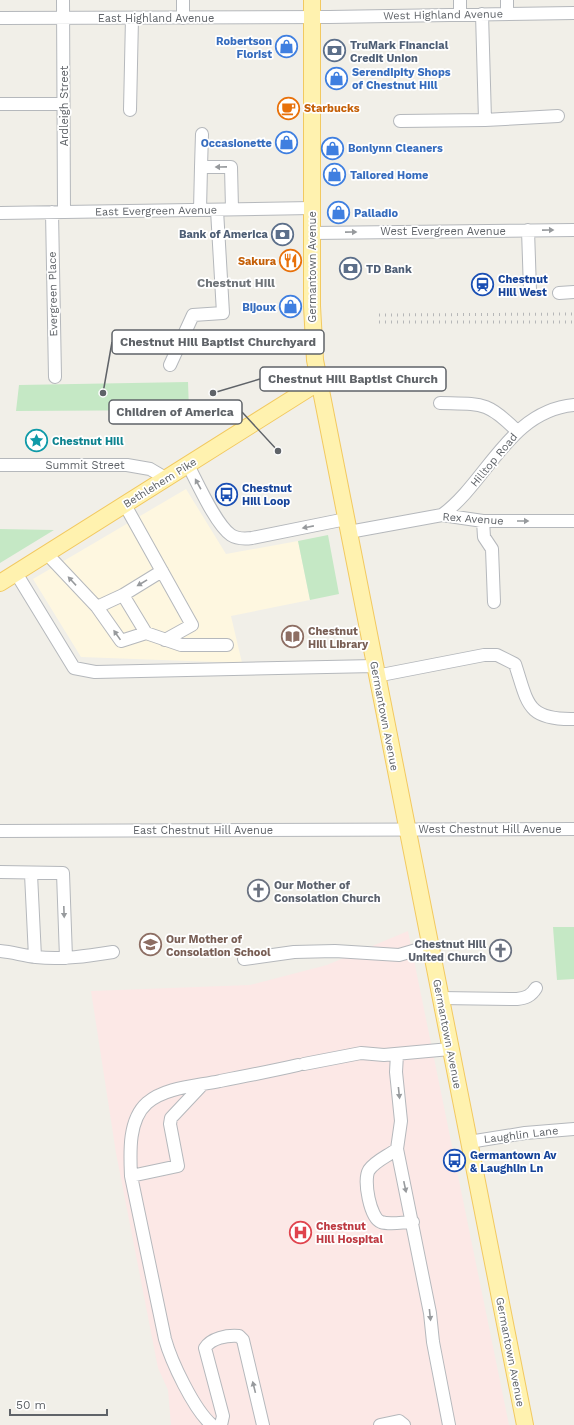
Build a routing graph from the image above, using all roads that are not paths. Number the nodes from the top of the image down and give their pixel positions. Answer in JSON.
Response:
{"nodes":[{"id":1,"x":63,"y":0,"type":"edge"},
{"id":2,"x":184,"y":0,"type":"edge"},
{"id":3,"x":312,"y":0,"type":"edge"},
{"id":4,"x":460,"y":0,"type":"edge"},
{"id":5,"x":507,"y":0,"type":"edge"},
{"id":6,"x":574,"y":13,"type":"edge"},
{"id":7,"x":482,"y":14,"type":"junction"},
{"id":8,"x":507,"y":14,"type":"junction"},
{"id":9,"x":460,"y":15,"type":"junction"},
{"id":10,"x":312,"y":17,"type":"junction"},
{"id":11,"x":0,"y":18,"type":"edge"},
{"id":12,"x":63,"y":18,"type":"junction"},
{"id":13,"x":132,"y":18,"type":"junction"},
{"id":14,"x":183,"y":18,"type":"junction"},
{"id":15,"x":0,"y":104,"type":"edge"},
{"id":16,"x":64,"y":104,"type":"junction"},
{"id":17,"x":130,"y":110,"type":"dead end"},
{"id":18,"x":558,"y":116,"type":"dead end"},
{"id":19,"x":485,"y":120,"type":"junction"},
{"id":20,"x":400,"y":121,"type":"dead end"},
{"id":21,"x":202,"y":134,"type":"dead end"},
{"id":22,"x":201,"y":167,"type":"junction"},
{"id":23,"x":312,"y":208,"type":"junction"},
{"id":24,"x":200,"y":210,"type":"junction"},
{"id":25,"x":217,"y":210,"type":"junction"},
{"id":26,"x":232,"y":210,"type":"junction"},
{"id":27,"x":58,"y":212,"type":"junction"},
{"id":28,"x":0,"y":213,"type":"edge"},
{"id":29,"x":528,"y":230,"type":"junction"},
{"id":30,"x":574,"y":230,"type":"edge"},
{"id":31,"x":312,"y":232,"type":"junction"},
{"id":32,"x":530,"y":290,"type":"dead end"},
{"id":33,"x":559,"y":292,"type":"dead end"},
{"id":34,"x":574,"y":292,"type":"edge"},
{"id":35,"x":170,"y":366,"type":"dead end"},
{"id":36,"x":55,"y":377,"type":"dead end"},
{"id":37,"x":319,"y":382,"type":"junction"},
{"id":38,"x":440,"y":403,"type":"dead end"},
{"id":39,"x":574,"y":405,"type":"edge"},
{"id":40,"x":517,"y":431,"type":"junction"},
{"id":41,"x":0,"y":465,"type":"edge"},
{"id":42,"x":188,"y":466,"type":"junction"},
{"id":43,"x":167,"y":479,"type":"junction"},
{"id":44,"x":125,"y":505,"type":"junction"},
{"id":45,"x":442,"y":516,"type":"junction"},
{"id":46,"x":484,"y":521,"type":"junction"},
{"id":47,"x":574,"y":521,"type":"edge"},
{"id":48,"x":347,"y":526,"type":"junction"},
{"id":49,"x":47,"y":554,"type":"junction"},
{"id":50,"x":162,"y":571,"type":"junction"},
{"id":51,"x":16,"y":573,"type":"junction"},
{"id":52,"x":0,"y":583,"type":"edge"},
{"id":53,"x":123,"y":595,"type":"junction"},
{"id":54,"x":494,"y":602,"type":"dead end"},
{"id":55,"x":97,"y":607,"type":"junction"},
{"id":56,"x":146,"y":633,"type":"junction"},
{"id":57,"x":165,"y":640,"type":"junction"},
{"id":58,"x":227,"y":645,"type":"dead end"},
{"id":59,"x":376,"y":671,"type":"junction"},
{"id":60,"x":574,"y":719,"type":"edge"},
{"id":61,"x":407,"y":829,"type":"junction"},
{"id":62,"x":574,"y":829,"type":"edge"},
{"id":63,"x":0,"y":831,"type":"edge"},
{"id":64,"x":0,"y":872,"type":"edge"},
{"id":65,"x":32,"y":874,"type":"junction"},
{"id":66,"x":430,"y":946,"type":"junction"},
{"id":67,"x":0,"y":951,"type":"edge"},
{"id":68,"x":113,"y":952,"type":"dead end"},
{"id":69,"x":35,"y":957,"type":"junction"},
{"id":70,"x":66,"y":958,"type":"junction"},
{"id":71,"x":244,"y":960,"type":"dead end"},
{"id":72,"x":536,"y":988,"type":"dead end"},
{"id":73,"x":440,"y":998,"type":"junction"},
{"id":74,"x":450,"y":1049,"type":"junction"},
{"id":75,"x":397,"y":1054,"type":"junction"},
{"id":76,"x":202,"y":1085,"type":"junction"},
{"id":77,"x":574,"y":1129,"type":"edge"},
{"id":78,"x":469,"y":1142,"type":"junction"},
{"id":79,"x":396,"y":1149,"type":"junction"},
{"id":80,"x":131,"y":1176,"type":"junction"},
{"id":81,"x":413,"y":1222,"type":"junction"},
{"id":82,"x":212,"y":1425,"type":"edge"},
{"id":83,"x":222,"y":1425,"type":"edge"},
{"id":84,"x":262,"y":1425,"type":"edge"},
{"id":85,"x":380,"y":1425,"type":"edge"},
{"id":86,"x":404,"y":1425,"type":"edge"},
{"id":87,"x":449,"y":1425,"type":"edge"},
{"id":88,"x":525,"y":1425,"type":"edge"}],
"edges":[{"from":1,"to":12,"type":"street","name":"Ardleigh Street"},
{"from":2,"to":14,"type":"street"},
{"from":3,"to":10,"type":"main road","name":"Germantown Avenue"},
{"from":4,"to":9,"type":"street"},
{"from":5,"to":8,"type":"street"},
{"from":6,"to":8,"type":"street","name":"West Highland Avenue"},
{"from":7,"to":8,"type":"street","name":"West Highland Avenue"},
{"from":7,"to":9,"type":"street","name":"West Highland Avenue"},
{"from":7,"to":19,"type":"street"},
{"from":9,"to":10,"type":"street","name":"West Highland Avenue"},
{"from":10,"to":14,"type":"street","name":"East Highland Avenue"},
{"from":10,"to":23,"type":"main road","name":"Germantown Avenue"},
{"from":11,"to":12,"type":"street","name":"East Highland Avenue"},
{"from":12,"to":13,"type":"street","name":"East Highland Avenue"},
{"from":12,"to":16,"type":"street","name":"Ardleigh Street"},
{"from":13,"to":14,"type":"street","name":"East Highland Avenue"},
{"from":13,"to":17,"type":"street"},
{"from":15,"to":16,"type":"street"},
{"from":16,"to":27,"type":"street","name":"Ardleigh Street"},
{"from":18,"to":19,"type":"street"},
{"from":19,"to":20,"type":"street"},
{"from":21,"to":22,"type":"street"},
{"from":22,"to":24,"type":"street"},
{"from":26,"to":22,"type":"street","one_way":true},
{"from":23,"to":26,"type":"street","name":"East Evergreen Avenue"},
{"from":23,"to":31,"type":"main road","name":"Germantown Avenue"},
{"from":24,"to":25,"type":"street","name":"East Evergreen Avenue"},
{"from":24,"to":27,"type":"street","name":"East Evergreen Avenue"},
{"from":25,"to":26,"type":"street","name":"East Evergreen Avenue"},
{"from":25,"to":35,"type":"street"},
{"from":27,"to":28,"type":"street","name":"East Evergreen Avenue"},
{"from":27,"to":36,"type":"street","name":"Evergreen Place"},
{"from":29,"to":30,"type":"street","name":"West Evergreen Avenue","one_way":true},
{"from":31,"to":29,"type":"street","name":"West Evergreen Avenue","one_way":true},
{"from":29,"to":32,"type":"street"},
{"from":31,"to":37,"type":"main road","name":"Germantown Avenue"},
{"from":33,"to":34,"type":"street"},
{"from":37,"to":42,"type":"main road","name":"Bethlehem Pike"},
{"from":37,"to":48,"type":"main road","name":"Germantown Avenue"},
{"from":38,"to":40,"type":"street"},
{"from":39,"to":40,"type":"street","name":"Hilltop Road"},
{"from":40,"to":45,"type":"street","name":"Hilltop Road"},
{"from":41,"to":43,"type":"street","name":"Summit Street"},
{"from":42,"to":43,"type":"main road","name":"Bethlehem Pike"},
{"from":48,"to":42,"type":"street","one_way":true},
{"from":43,"to":44,"type":"main road","name":"Bethlehem Pike"},
{"from":44,"to":49,"type":"main road","name":"Bethlehem Pike"},
{"from":44,"to":50,"type":"street"},
{"from":45,"to":46,"type":"street","name":"Rex Avenue"},
{"from":45,"to":48,"type":"street","name":"Rex Avenue"},
{"from":46,"to":47,"type":"street","name":"Rex Avenue","one_way":true},
{"from":46,"to":54,"type":"street"},
{"from":48,"to":59,"type":"main road","name":"Germantown Avenue"},
{"from":49,"to":51,"type":"main road","name":"Bethlehem Pike"},
{"from":55,"to":49,"type":"street","one_way":true},
{"from":50,"to":53,"type":"street","one_way":true},
{"from":50,"to":57,"type":"street"},
{"from":51,"to":52,"type":"main road","name":"Bethlehem Pike"},
{"from":51,"to":59,"type":"street"},
{"from":53,"to":55,"type":"street"},
{"from":53,"to":56,"type":"street"},
{"from":56,"to":55,"type":"street","one_way":true},
{"from":56,"to":57,"type":"street"},
{"from":57,"to":58,"type":"street"},
{"from":59,"to":60,"type":"street"},
{"from":59,"to":61,"type":"main road","name":"Germantown Avenue"},
{"from":61,"to":62,"type":"street","name":"West Chestnut Hill Avenue"},
{"from":61,"to":63,"type":"street","name":"East Chestnut Hill Avenue"},
{"from":61,"to":66,"type":"main road","name":"Germantown Avenue"},
{"from":64,"to":65,"type":"street"},
{"from":65,"to":69,"type":"street"},
{"from":65,"to":70,"type":"street","one_way":true},
{"from":66,"to":71,"type":"street"},
{"from":66,"to":73,"type":"main road","name":"Germantown Avenue"},
{"from":67,"to":69,"type":"street"},
{"from":68,"to":70,"type":"street"},
{"from":69,"to":70,"type":"street"},
{"from":72,"to":73,"type":"street"},
{"from":73,"to":74,"type":"main road","name":"Germantown Avenue"},
{"from":74,"to":75,"type":"street"},
{"from":74,"to":78,"type":"main road","name":"Germantown Avenue"},
{"from":75,"to":76,"type":"street"},
{"from":75,"to":79,"type":"street","one_way":true},
{"from":76,"to":80,"type":"street"},
{"from":76,"to":80,"type":"street"},
{"from":77,"to":78,"type":"street","name":"Laughlin Lane"},
{"from":78,"to":88,"type":"main road","name":"Germantown Avenue"},
{"from":79,"to":81,"type":"street","one_way":true},
{"from":79,"to":81,"type":"street"},
{"from":80,"to":82,"type":"street"},
{"from":81,"to":87,"type":"street","one_way":true},
{"from":84,"to":83,"type":"street","one_way":true},
{"from":85,"to":86,"type":"street"}]}
